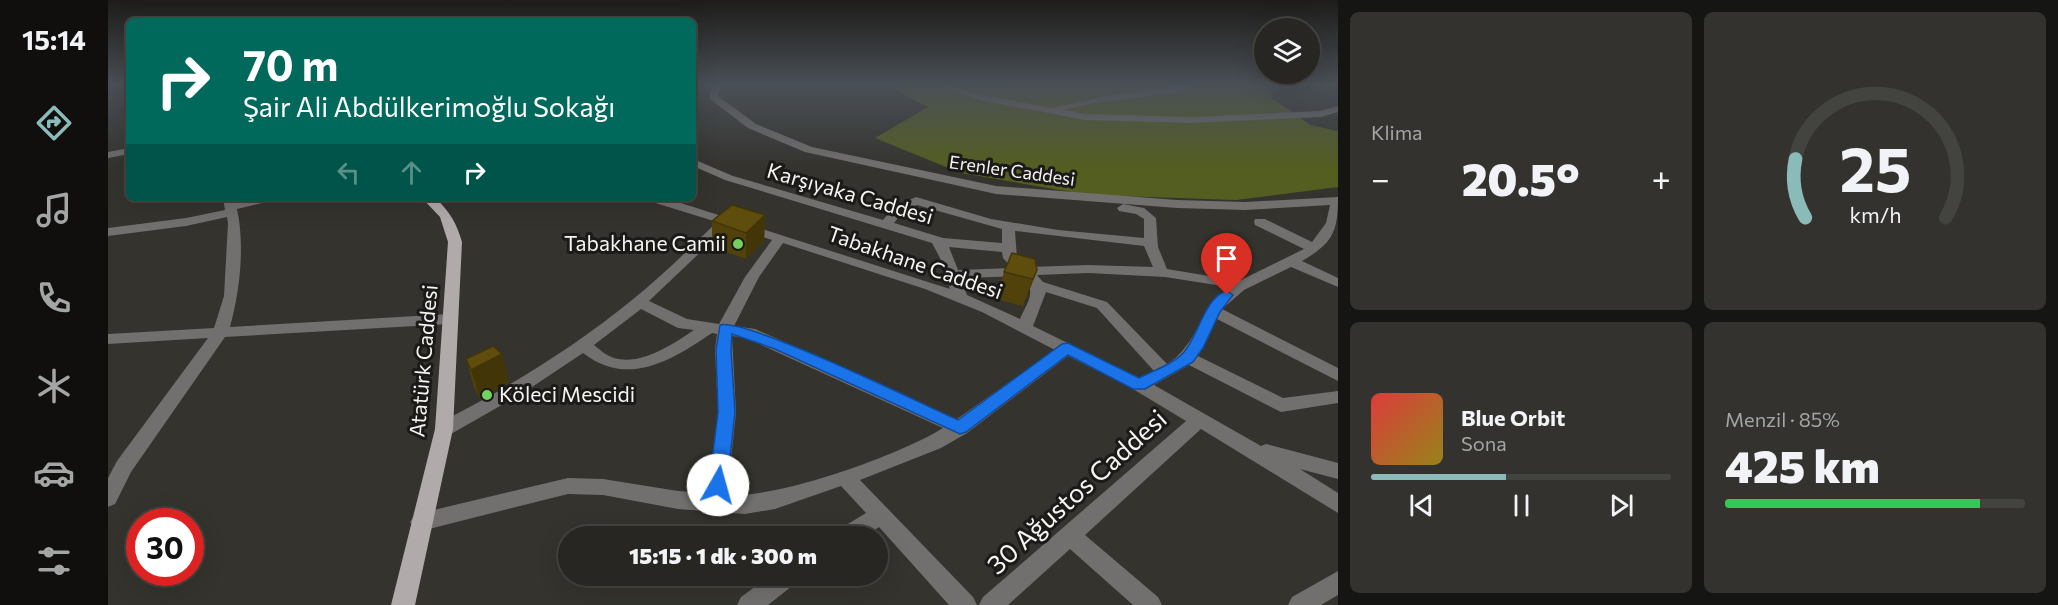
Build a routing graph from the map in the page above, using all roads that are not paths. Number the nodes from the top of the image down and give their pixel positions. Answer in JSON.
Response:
{"nodes":[{"id":1,"x":733,"y":113,"type":"edge"},
{"id":2,"x":1068,"y":113,"type":"edge"},
{"id":3,"x":1324,"y":113,"type":"edge"},
{"id":4,"x":696,"y":163,"type":"edge"},
{"id":5,"x":1010,"y":192,"type":"junction"},
{"id":6,"x":253,"y":201,"type":"edge"},
{"id":7,"x":431,"y":201,"type":"edge"},
{"id":8,"x":662,"y":201,"type":"edge"},
{"id":9,"x":1338,"y":201,"type":"edge"},
{"id":10,"x":231,"y":206,"type":"edge"},
{"id":11,"x":725,"y":222,"type":"junction"},
{"id":12,"x":1260,"y":222,"type":"dead end"},
{"id":13,"x":886,"y":225,"type":"junction"},
{"id":14,"x":1009,"y":227,"type":"junction"},
{"id":15,"x":108,"y":232,"type":"edge"},
{"id":16,"x":779,"y":239,"type":"junction"},
{"id":17,"x":941,"y":242,"type":"junction"},
{"id":18,"x":1338,"y":242,"type":"edge"},
{"id":19,"x":1151,"y":243,"type":"junction"},
{"id":20,"x":1317,"y":244,"type":"junction"},
{"id":21,"x":1007,"y":248,"type":"junction"},
{"id":22,"x":1292,"y":262,"type":"junction"},
{"id":23,"x":1025,"y":272,"type":"junction"},
{"id":24,"x":1162,"y":273,"type":"junction"},
{"id":25,"x":951,"y":274,"type":"junction"},
{"id":26,"x":1338,"y":283,"type":"edge"},
{"id":27,"x":1038,"y":285,"type":"junction"},
{"id":28,"x":1242,"y":286,"type":"junction"},
{"id":29,"x":960,"y":297,"type":"junction"},
{"id":30,"x":639,"y":302,"type":"junction"},
{"id":31,"x":1214,"y":311,"type":"junction"},
{"id":32,"x":450,"y":319,"type":"junction"},
{"id":33,"x":1025,"y":327,"type":"junction"},
{"id":34,"x":717,"y":328,"type":"junction"},
{"id":35,"x":220,"y":333,"type":"junction"},
{"id":36,"x":108,"y":339,"type":"edge"},
{"id":37,"x":584,"y":345,"type":"junction"},
{"id":38,"x":1068,"y":348,"type":"junction"},
{"id":39,"x":1188,"y":358,"type":"junction"},
{"id":40,"x":1164,"y":372,"type":"junction"},
{"id":41,"x":1338,"y":375,"type":"edge"},
{"id":42,"x":1139,"y":385,"type":"junction"},
{"id":43,"x":1338,"y":397,"type":"edge"},
{"id":44,"x":1198,"y":420,"type":"junction"},
{"id":45,"x":960,"y":428,"type":"junction"},
{"id":46,"x":444,"y":429,"type":"junction"},
{"id":47,"x":1245,"y":446,"type":"junction"},
{"id":48,"x":116,"y":467,"type":"edge"},
{"id":49,"x":1338,"y":471,"type":"edge"},
{"id":50,"x":844,"y":477,"type":"junction"},
{"id":51,"x":108,"y":498,"type":"edge"},
{"id":52,"x":716,"y":503,"type":"junction"},
{"id":53,"x":1338,"y":504,"type":"edge"},
{"id":54,"x":880,"y":515,"type":"junction"},
{"id":55,"x":421,"y":522,"type":"junction"},
{"id":56,"x":863,"y":526,"type":"edge"},
{"id":57,"x":1069,"y":535,"type":"junction"},
{"id":58,"x":1338,"y":582,"type":"edge"},
{"id":59,"x":775,"y":586,"type":"edge"},
{"id":60,"x":403,"y":605,"type":"edge"},
{"id":61,"x":749,"y":605,"type":"edge"},
{"id":62,"x":965,"y":605,"type":"edge"},
{"id":63,"x":991,"y":605,"type":"edge"},
{"id":64,"x":1150,"y":605,"type":"edge"},
{"id":65,"x":1300,"y":605,"type":"edge"}],
"edges":[{"from":1,"to":5,"type":"street","name":"Erenler Caddesi"},
{"from":2,"to":3,"type":"street"},
{"from":4,"to":13,"type":"street","name":"Karşıyaka Caddesi"},
{"from":5,"to":9,"type":"street","name":"Erenler Caddesi"},
{"from":5,"to":19,"type":"street"},
{"from":6,"to":10,"type":"street"},
{"from":7,"to":32,"type":"main road","name":"Atatürk Caddesi"},
{"from":8,"to":11,"type":"street","name":"Tabakhane Caddesi"},
{"from":9,"to":20,"type":"street"},
{"from":10,"to":15,"type":"street"},
{"from":10,"to":35,"type":"street"},
{"from":11,"to":16,"type":"street","name":"Tabakhane Caddesi"},
{"from":11,"to":30,"type":"street"},
{"from":12,"to":20,"type":"street"},
{"from":13,"to":14,"type":"street"},
{"from":13,"to":17,"type":"street","name":"Karşıyaka Caddesi"},
{"from":14,"to":19,"type":"street"},
{"from":14,"to":21,"type":"street"},
{"from":16,"to":29,"type":"street","name":"Tabakhane Caddesi"},
{"from":16,"to":34,"type":"street"},
{"from":17,"to":21,"type":"street"},
{"from":17,"to":25,"type":"street","name":"Karşıyaka Caddesi"},
{"from":18,"to":20,"type":"street"},
{"from":19,"to":24,"type":"street"},
{"from":20,"to":22,"type":"street"},
{"from":21,"to":23,"type":"street"},
{"from":22,"to":26,"type":"street"},
{"from":22,"to":28,"type":"street"},
{"from":23,"to":24,"type":"street"},
{"from":23,"to":25,"type":"street"},
{"from":23,"to":27,"type":"street"},
{"from":24,"to":28,"type":"street"},
{"from":25,"to":29,"type":"street","name":"Karşıyaka Caddesi"},
{"from":27,"to":33,"type":"street"},
{"from":27,"to":40,"type":"street"},
{"from":28,"to":31,"type":"street"},
{"from":29,"to":33,"type":"street","name":"Tabakhane Caddesi"},
{"from":30,"to":34,"type":"street"},
{"from":30,"to":37,"type":"street"},
{"from":31,"to":39,"type":"street"},
{"from":31,"to":41,"type":"street"},
{"from":32,"to":35,"type":"street"},
{"from":32,"to":46,"type":"main road","name":"Atatürk Caddesi"},
{"from":33,"to":38,"type":"street","name":"Tabakhane Caddesi"},
{"from":34,"to":37,"type":"street"},
{"from":34,"to":45,"type":"street"},
{"from":34,"to":52,"type":"street"},
{"from":35,"to":36,"type":"street"},
{"from":35,"to":48,"type":"street"},
{"from":37,"to":46,"type":"street"},
{"from":38,"to":42,"type":"street","name":"Tabakhane Caddesi"},
{"from":38,"to":45,"type":"street"},
{"from":39,"to":40,"type":"street"},
{"from":39,"to":43,"type":"street"},
{"from":40,"to":42,"type":"street"},
{"from":42,"to":44,"type":"street","name":"Tabakhane Caddesi"},
{"from":44,"to":47,"type":"street","name":"Tabakhane Caddesi"},
{"from":44,"to":57,"type":"street","name":"30 Ağustos Caddesi"},
{"from":45,"to":50,"type":"street"},
{"from":46,"to":55,"type":"main road","name":"Atatürk Caddesi"},
{"from":47,"to":49,"type":"street"},
{"from":47,"to":53,"type":"street","name":"Tabakhane Caddesi"},
{"from":48,"to":51,"type":"street"},
{"from":50,"to":52,"type":"street"},
{"from":50,"to":54,"type":"street"},
{"from":52,"to":55,"type":"street"},
{"from":54,"to":56,"type":"street"},
{"from":54,"to":62,"type":"street"},
{"from":55,"to":60,"type":"main road","name":"Atatürk Caddesi"},
{"from":57,"to":63,"type":"street","name":"30 Ağustos Caddesi"},
{"from":57,"to":64,"type":"street"},
{"from":58,"to":65,"type":"street"},
{"from":59,"to":61,"type":"street"}]}
